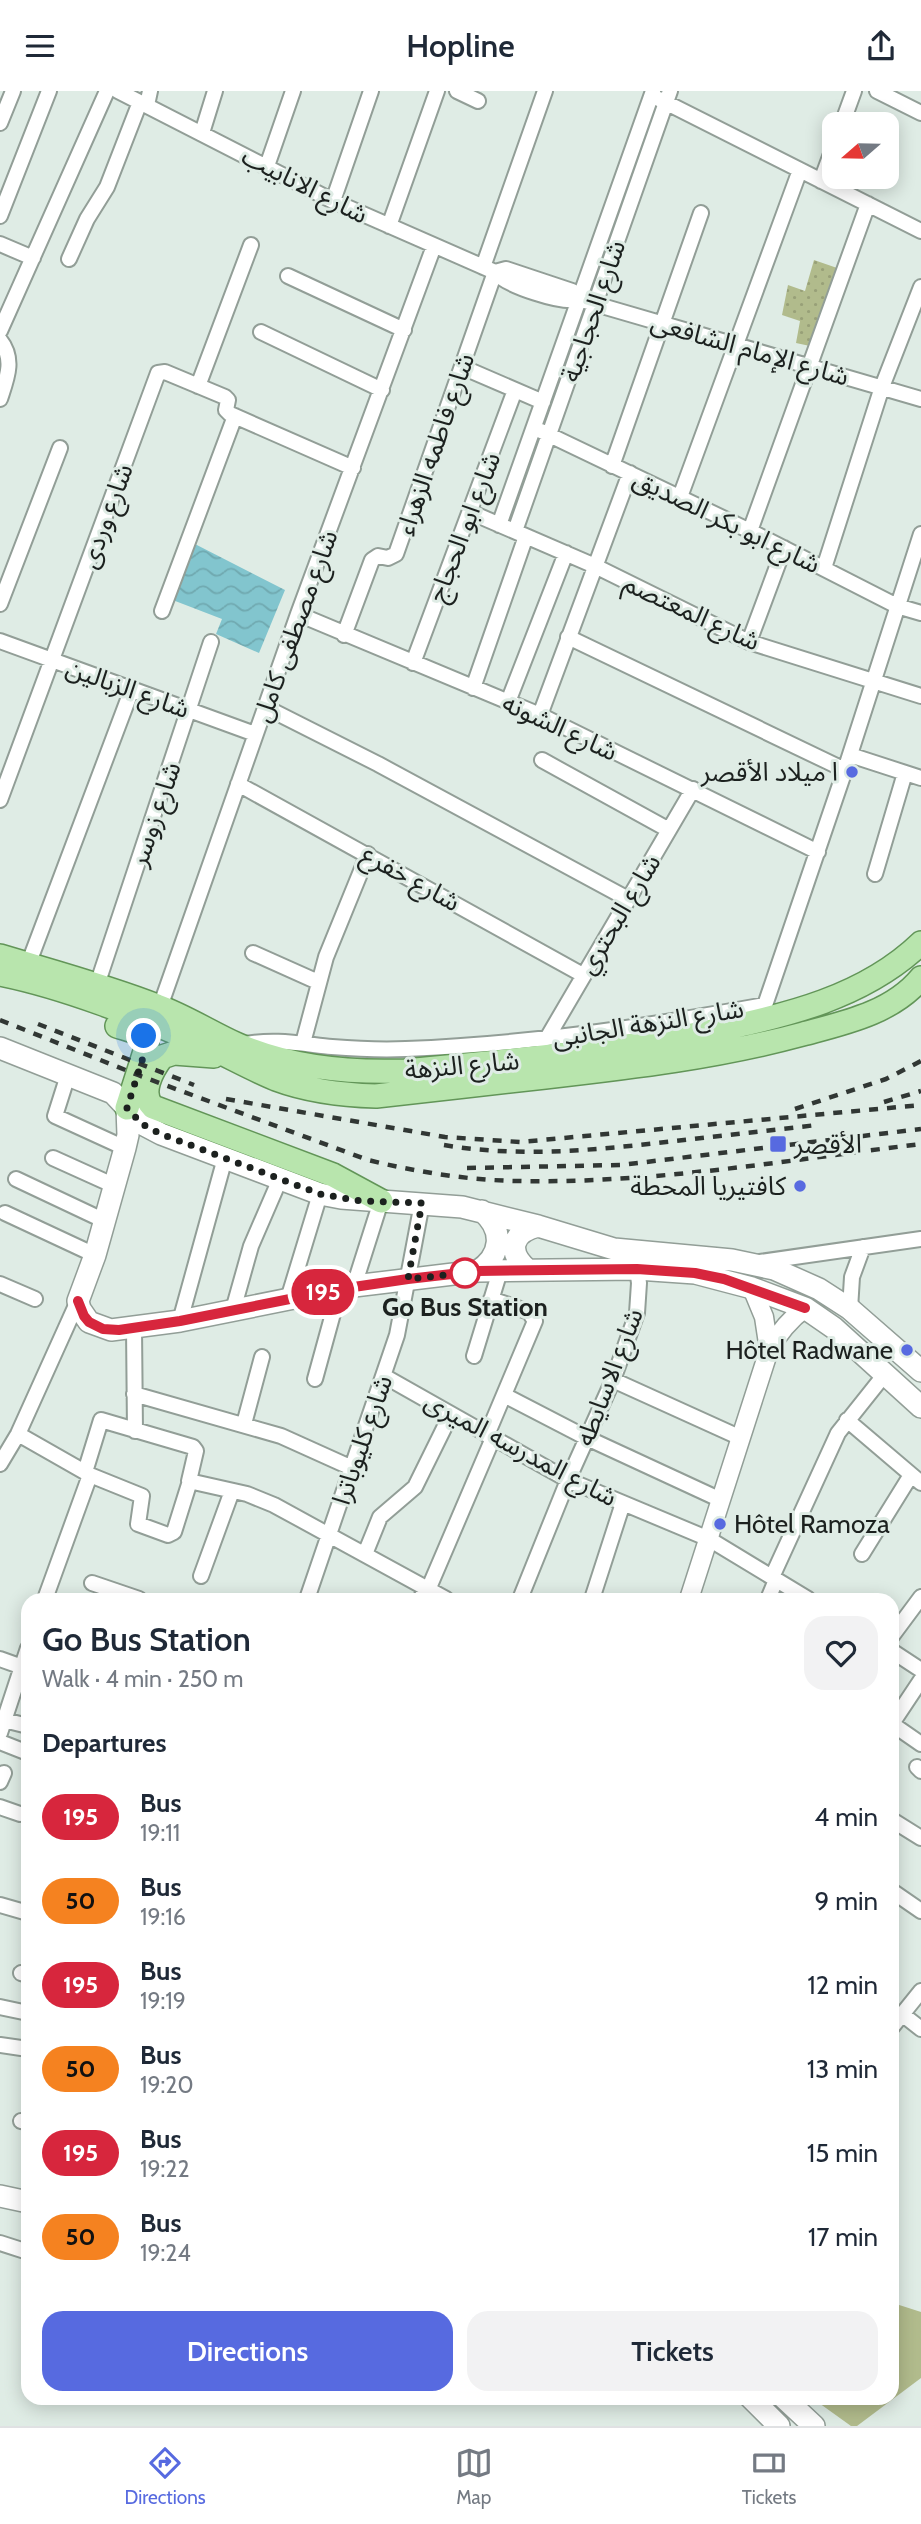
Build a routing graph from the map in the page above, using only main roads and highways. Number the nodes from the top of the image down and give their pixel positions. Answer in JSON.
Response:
{"nodes":[{"id":1,"x":921,"y":943,"type":"edge"},
{"id":2,"x":0,"y":956,"type":"edge"},
{"id":3,"x":0,"y":974,"type":"edge"},
{"id":4,"x":921,"y":978,"type":"edge"},
{"id":5,"x":0,"y":981,"type":"edge"},
{"id":6,"x":867,"y":983,"type":"junction"},
{"id":7,"x":883,"y":1008,"type":"junction"},
{"id":8,"x":0,"y":1048,"type":"edge"},
{"id":9,"x":235,"y":1051,"type":"junction"},
{"id":10,"x":375,"y":1072,"type":"junction"},
{"id":11,"x":376,"y":1096,"type":"junction"},
{"id":12,"x":127,"y":1108,"type":"junction"},
{"id":13,"x":381,"y":1201,"type":"junction"},
{"id":14,"x":482,"y":1211,"type":"junction"},
{"id":15,"x":538,"y":1226,"type":"junction"},
{"id":16,"x":528,"y":1270,"type":"junction"},
{"id":17,"x":478,"y":1271,"type":"junction"},
{"id":18,"x":921,"y":1371,"type":"edge"},
{"id":19,"x":921,"y":1407,"type":"edge"},
{"id":20,"x":0,"y":2196,"type":"edge"},
{"id":21,"x":21,"y":2201,"type":"edge"},
{"id":22,"x":758,"y":2405,"type":"edge"},
{"id":23,"x":792,"y":2405,"type":"edge"},
{"id":24,"x":779,"y":2426,"type":"edge"},
{"id":25,"x":814,"y":2426,"type":"edge"}],
"edges":[{"from":1,"to":6,"type":"main road","name":"شارع النزهة"},
{"from":2,"to":9,"type":"main road","name":"شارع النزهة"},
{"from":3,"to":9,"type":"main road","name":"شارع النزهة"},
{"from":4,"to":7,"type":"main road","name":"شارع النزهة"},
{"from":5,"to":12,"type":"main road"},
{"from":6,"to":7,"type":"main road"},
{"from":6,"to":10,"type":"main road","name":"شارع النزهة"},
{"from":7,"to":11,"type":"main road","name":"شارع النزهة"},
{"from":8,"to":12,"type":"main road"},
{"from":9,"to":10,"type":"main road","name":"شارع النزهة"},
{"from":9,"to":11,"type":"main road","name":"شارع النزهة"},
{"from":9,"to":13,"type":"main road"},
{"from":10,"to":11,"type":"main road"},
{"from":12,"to":13,"type":"main road"},
{"from":12,"to":17,"type":"main road"},
{"from":13,"to":14,"type":"main road"},
{"from":14,"to":15,"type":"main road"},
{"from":14,"to":17,"type":"main road"},
{"from":15,"to":16,"type":"main road"},
{"from":15,"to":18,"type":"main road"},
{"from":16,"to":17,"type":"main road"},
{"from":16,"to":19,"type":"main road"},
{"from":20,"to":21,"type":"main road"},
{"from":22,"to":24,"type":"main road"},
{"from":23,"to":25,"type":"main road"}]}
